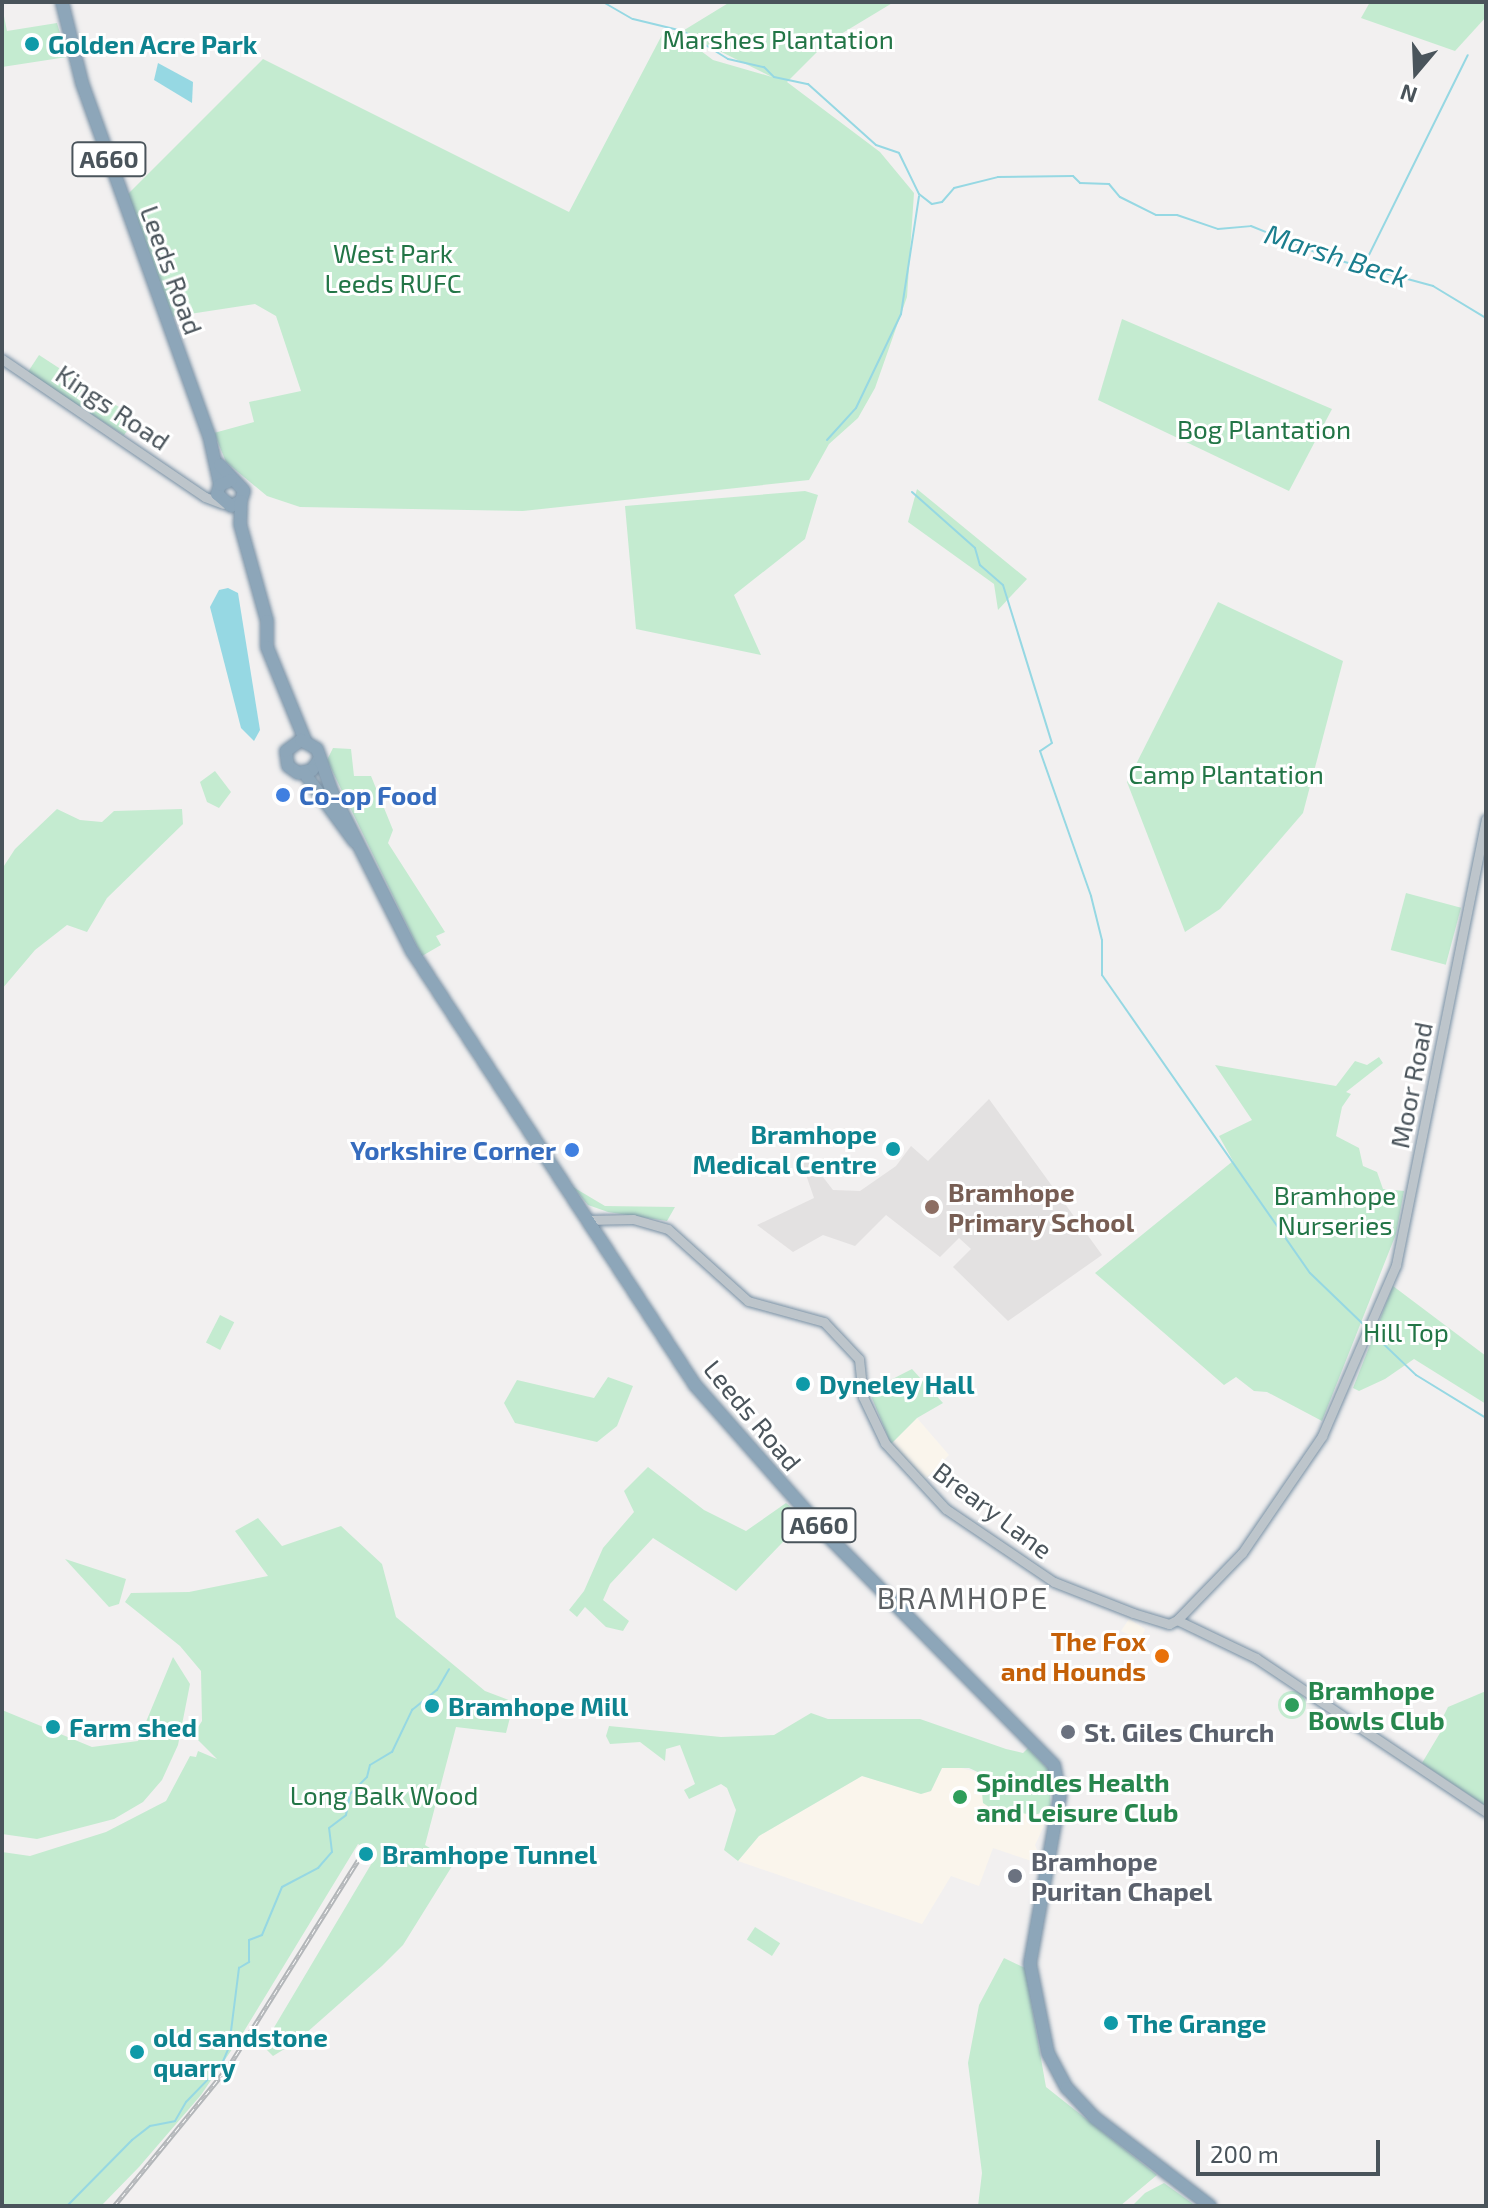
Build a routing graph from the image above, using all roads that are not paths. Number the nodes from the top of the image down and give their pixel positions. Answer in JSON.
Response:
{"nodes":[{"id":1,"x":62,"y":2,"type":"edge"},
{"id":2,"x":2,"y":359,"type":"edge"},
{"id":3,"x":223,"y":484,"type":"junction"},
{"id":4,"x":199,"y":491,"type":"junction"},
{"id":5,"x":241,"y":501,"type":"junction"},
{"id":6,"x":225,"y":504,"type":"junction"},
{"id":7,"x":240,"y":524,"type":"junction"},
{"id":8,"x":291,"y":701,"type":"junction"},
{"id":9,"x":305,"y":740,"type":"junction"},
{"id":10,"x":286,"y":751,"type":"junction"},
{"id":11,"x":318,"y":761,"type":"junction"},
{"id":12,"x":305,"y":774,"type":"junction"},
{"id":13,"x":1486,"y":819,"type":"edge"},
{"id":14,"x":361,"y":846,"type":"junction"},
{"id":15,"x":586,"y":1220,"type":"junction"},
{"id":16,"x":1173,"y":1622,"type":"junction"},
{"id":17,"x":1486,"y":1812,"type":"edge"},
{"id":18,"x":1210,"y":2206,"type":"edge"}],
"edges":[{"from":1,"to":3,"type":"highway","name":"Leeds Road","number":"A660"},
{"from":2,"to":4,"type":"street","name":"Kings Road"},
{"from":3,"to":4,"type":"street"},
{"from":3,"to":5,"type":"highway"},
{"from":3,"to":6,"type":"highway"},
{"from":4,"to":6,"type":"street","name":"Kings Road"},
{"from":5,"to":6,"type":"highway"},
{"from":5,"to":7,"type":"highway"},
{"from":6,"to":7,"type":"highway"},
{"from":7,"to":8,"type":"highway"},
{"from":8,"to":9,"type":"highway"},
{"from":8,"to":10,"type":"highway"},
{"from":9,"to":10,"type":"highway"},
{"from":9,"to":11,"type":"highway"},
{"from":10,"to":12,"type":"highway"},
{"from":11,"to":12,"type":"highway"},
{"from":11,"to":14,"type":"highway","name":"Leeds Road","number":"A660"},
{"from":12,"to":14,"type":"highway","name":"Leeds Road","number":"A660"},
{"from":13,"to":16,"type":"street","name":"Moor Road"},
{"from":14,"to":15,"type":"highway","name":"Leeds Road","number":"A660"},
{"from":15,"to":16,"type":"street","name":"Breary Lane"},
{"from":15,"to":18,"type":"highway","name":"Leeds Road","number":"A660"},
{"from":16,"to":17,"type":"street","name":"Breary Lane"}]}
